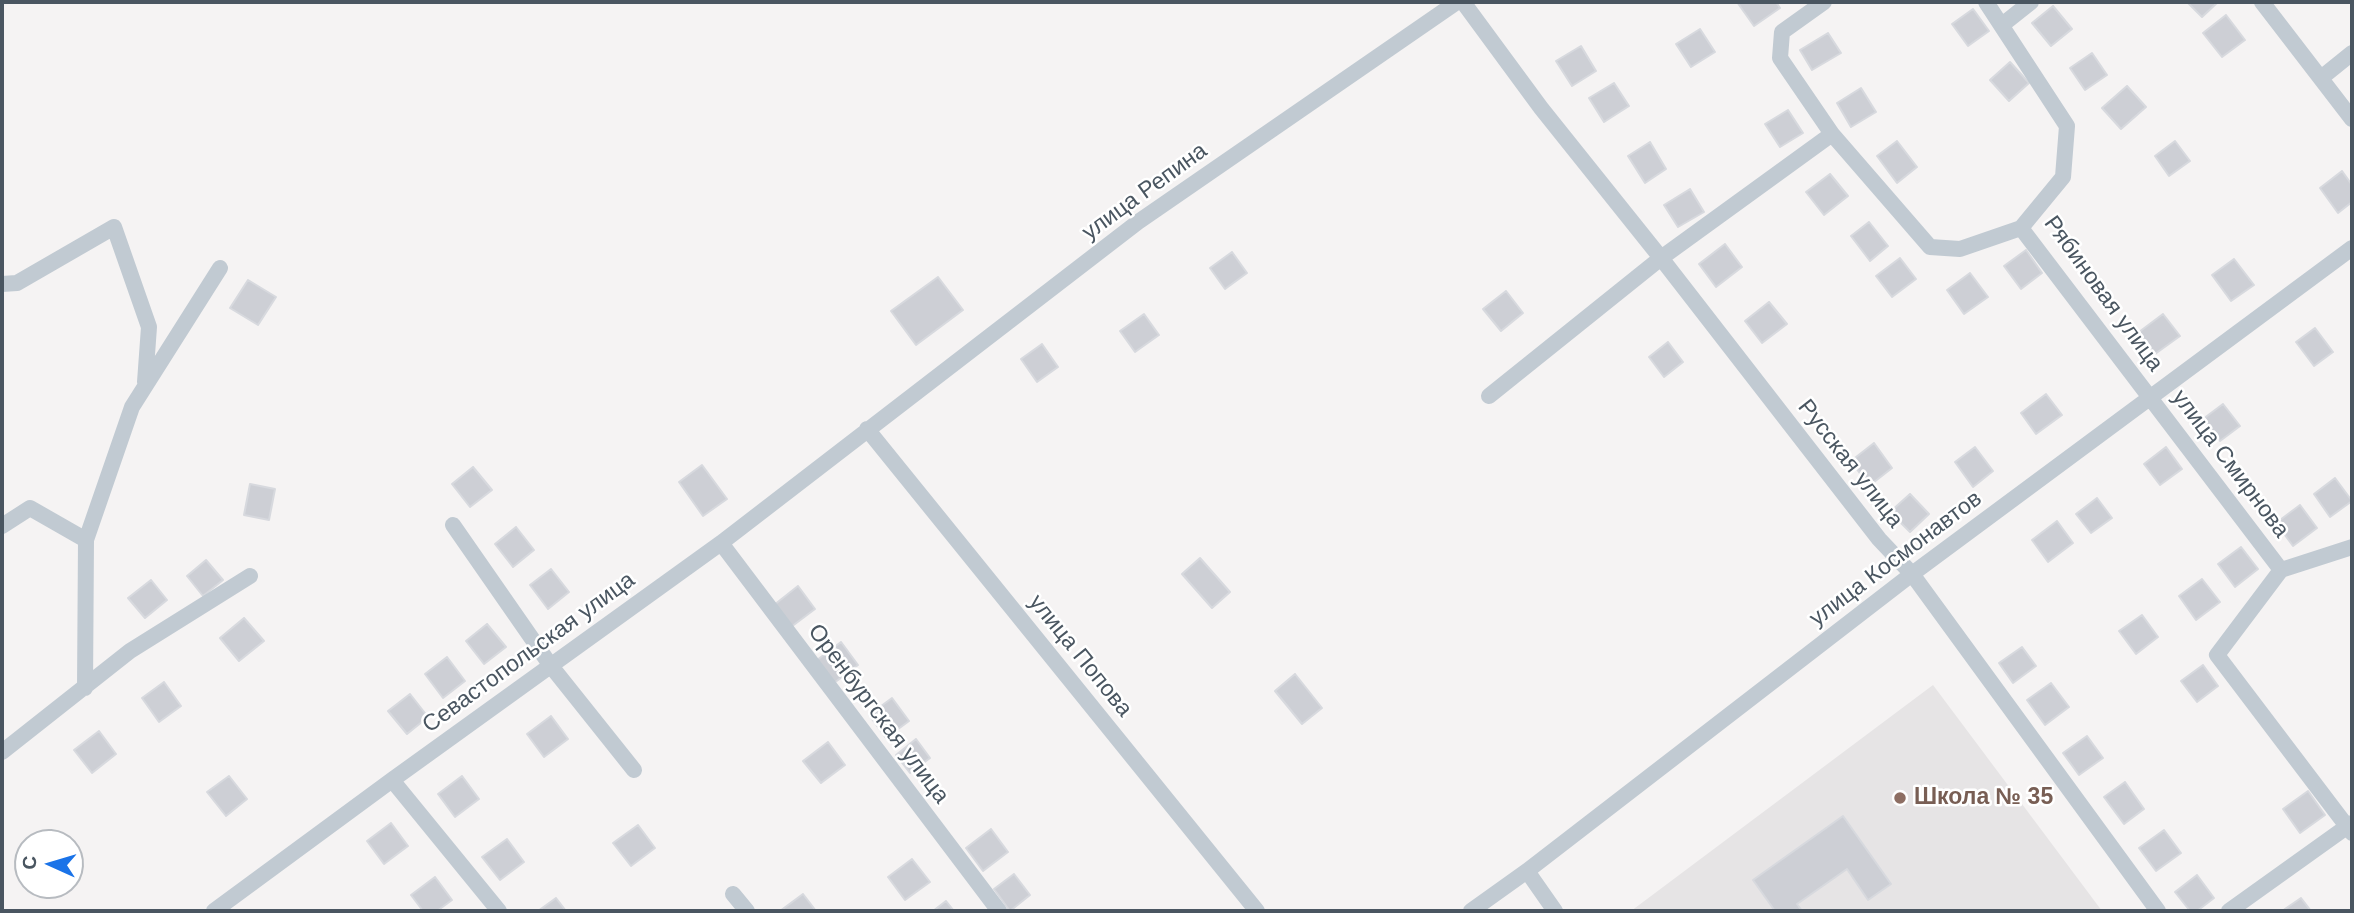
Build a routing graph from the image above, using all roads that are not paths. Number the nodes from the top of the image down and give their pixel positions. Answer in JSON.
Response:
{"nodes":[{"id":1,"x":1457,"y":2,"type":"edge"},
{"id":2,"x":1463,"y":2,"type":"edge"},
{"id":3,"x":1824,"y":2,"type":"edge"},
{"id":4,"x":1986,"y":2,"type":"edge"},
{"id":5,"x":2031,"y":2,"type":"edge"},
{"id":6,"x":2262,"y":2,"type":"edge"},
{"id":7,"x":2002,"y":25,"type":"junction"},
{"id":8,"x":2352,"y":53,"type":"edge"},
{"id":9,"x":2321,"y":78,"type":"junction"},
{"id":10,"x":2352,"y":119,"type":"edge"},
{"id":11,"x":1832,"y":134,"type":"junction"},
{"id":12,"x":2021,"y":228,"type":"junction"},
{"id":13,"x":2352,"y":248,"type":"edge"},
{"id":14,"x":1661,"y":258,"type":"junction"},
{"id":15,"x":220,"y":268,"type":"dead end"},
{"id":16,"x":2,"y":284,"type":"edge"},
{"id":17,"x":144,"y":386,"type":"junction"},
{"id":18,"x":1489,"y":396,"type":"dead end"},
{"id":19,"x":2151,"y":397,"type":"junction"},
{"id":20,"x":867,"y":429,"type":"junction"},
{"id":21,"x":453,"y":525,"type":"dead end"},
{"id":22,"x":2,"y":526,"type":"edge"},
{"id":23,"x":86,"y":540,"type":"junction"},
{"id":24,"x":721,"y":543,"type":"junction"},
{"id":25,"x":2352,"y":547,"type":"edge"},
{"id":26,"x":2281,"y":570,"type":"junction"},
{"id":27,"x":1912,"y":575,"type":"junction"},
{"id":28,"x":250,"y":576,"type":"dead end"},
{"id":29,"x":551,"y":666,"type":"junction"},
{"id":30,"x":85,"y":688,"type":"junction"},
{"id":31,"x":2,"y":752,"type":"edge"},
{"id":32,"x":634,"y":770,"type":"dead end"},
{"id":33,"x":391,"y":780,"type":"junction"},
{"id":34,"x":2351,"y":828,"type":"edge"},
{"id":35,"x":1527,"y":871,"type":"junction"},
{"id":36,"x":733,"y":894,"type":"dead end"},
{"id":37,"x":214,"y":911,"type":"edge"},
{"id":38,"x":499,"y":911,"type":"edge"},
{"id":39,"x":747,"y":911,"type":"edge"},
{"id":40,"x":999,"y":911,"type":"edge"},
{"id":41,"x":1257,"y":911,"type":"edge"},
{"id":42,"x":1471,"y":911,"type":"edge"},
{"id":43,"x":1555,"y":911,"type":"edge"},
{"id":44,"x":2158,"y":911,"type":"edge"},
{"id":45,"x":2229,"y":911,"type":"edge"}],
"edges":[{"from":1,"to":20,"type":"street","name":"улица Репина"},
{"from":2,"to":14,"type":"street","name":"Русская улица"},
{"from":3,"to":11,"type":"street"},
{"from":4,"to":7,"type":"street","name":"Рябиновая улица"},
{"from":5,"to":7,"type":"street"},
{"from":6,"to":9,"type":"street"},
{"from":7,"to":12,"type":"street","name":"Рябиновая улица"},
{"from":8,"to":9,"type":"street"},
{"from":9,"to":10,"type":"street"},
{"from":11,"to":12,"type":"street"},
{"from":11,"to":14,"type":"street"},
{"from":12,"to":19,"type":"street","name":"Рябиновая улица"},
{"from":13,"to":19,"type":"street","name":"улица Космонавтов"},
{"from":14,"to":18,"type":"street"},
{"from":14,"to":27,"type":"street","name":"Русская улица"},
{"from":15,"to":17,"type":"street"},
{"from":16,"to":17,"type":"street"},
{"from":17,"to":23,"type":"street"},
{"from":19,"to":26,"type":"street","name":"улица Смирнова"},
{"from":19,"to":27,"type":"street","name":"улица Космонавтов"},
{"from":20,"to":24,"type":"street","name":"Севастопольская улица"},
{"from":20,"to":41,"type":"street","name":"улица Попова"},
{"from":21,"to":29,"type":"street"},
{"from":22,"to":23,"type":"street"},
{"from":23,"to":30,"type":"street"},
{"from":24,"to":29,"type":"street","name":"Севастопольская улица"},
{"from":24,"to":40,"type":"street","name":"Оренбургская улица"},
{"from":25,"to":26,"type":"street"},
{"from":26,"to":34,"type":"street","name":"улица Смирнова"},
{"from":27,"to":35,"type":"street","name":"улица Космонавтов"},
{"from":27,"to":44,"type":"street","name":"Русская улица"},
{"from":28,"to":30,"type":"street"},
{"from":29,"to":32,"type":"street"},
{"from":29,"to":33,"type":"street","name":"Севастопольская улица"},
{"from":30,"to":31,"type":"street"},
{"from":33,"to":37,"type":"street","name":"Севастопольская улица"},
{"from":33,"to":38,"type":"street"},
{"from":34,"to":45,"type":"street","name":"улица Смирнова"},
{"from":35,"to":42,"type":"street","name":"улица Космонавтов"},
{"from":35,"to":43,"type":"street"},
{"from":36,"to":39,"type":"street"}]}
